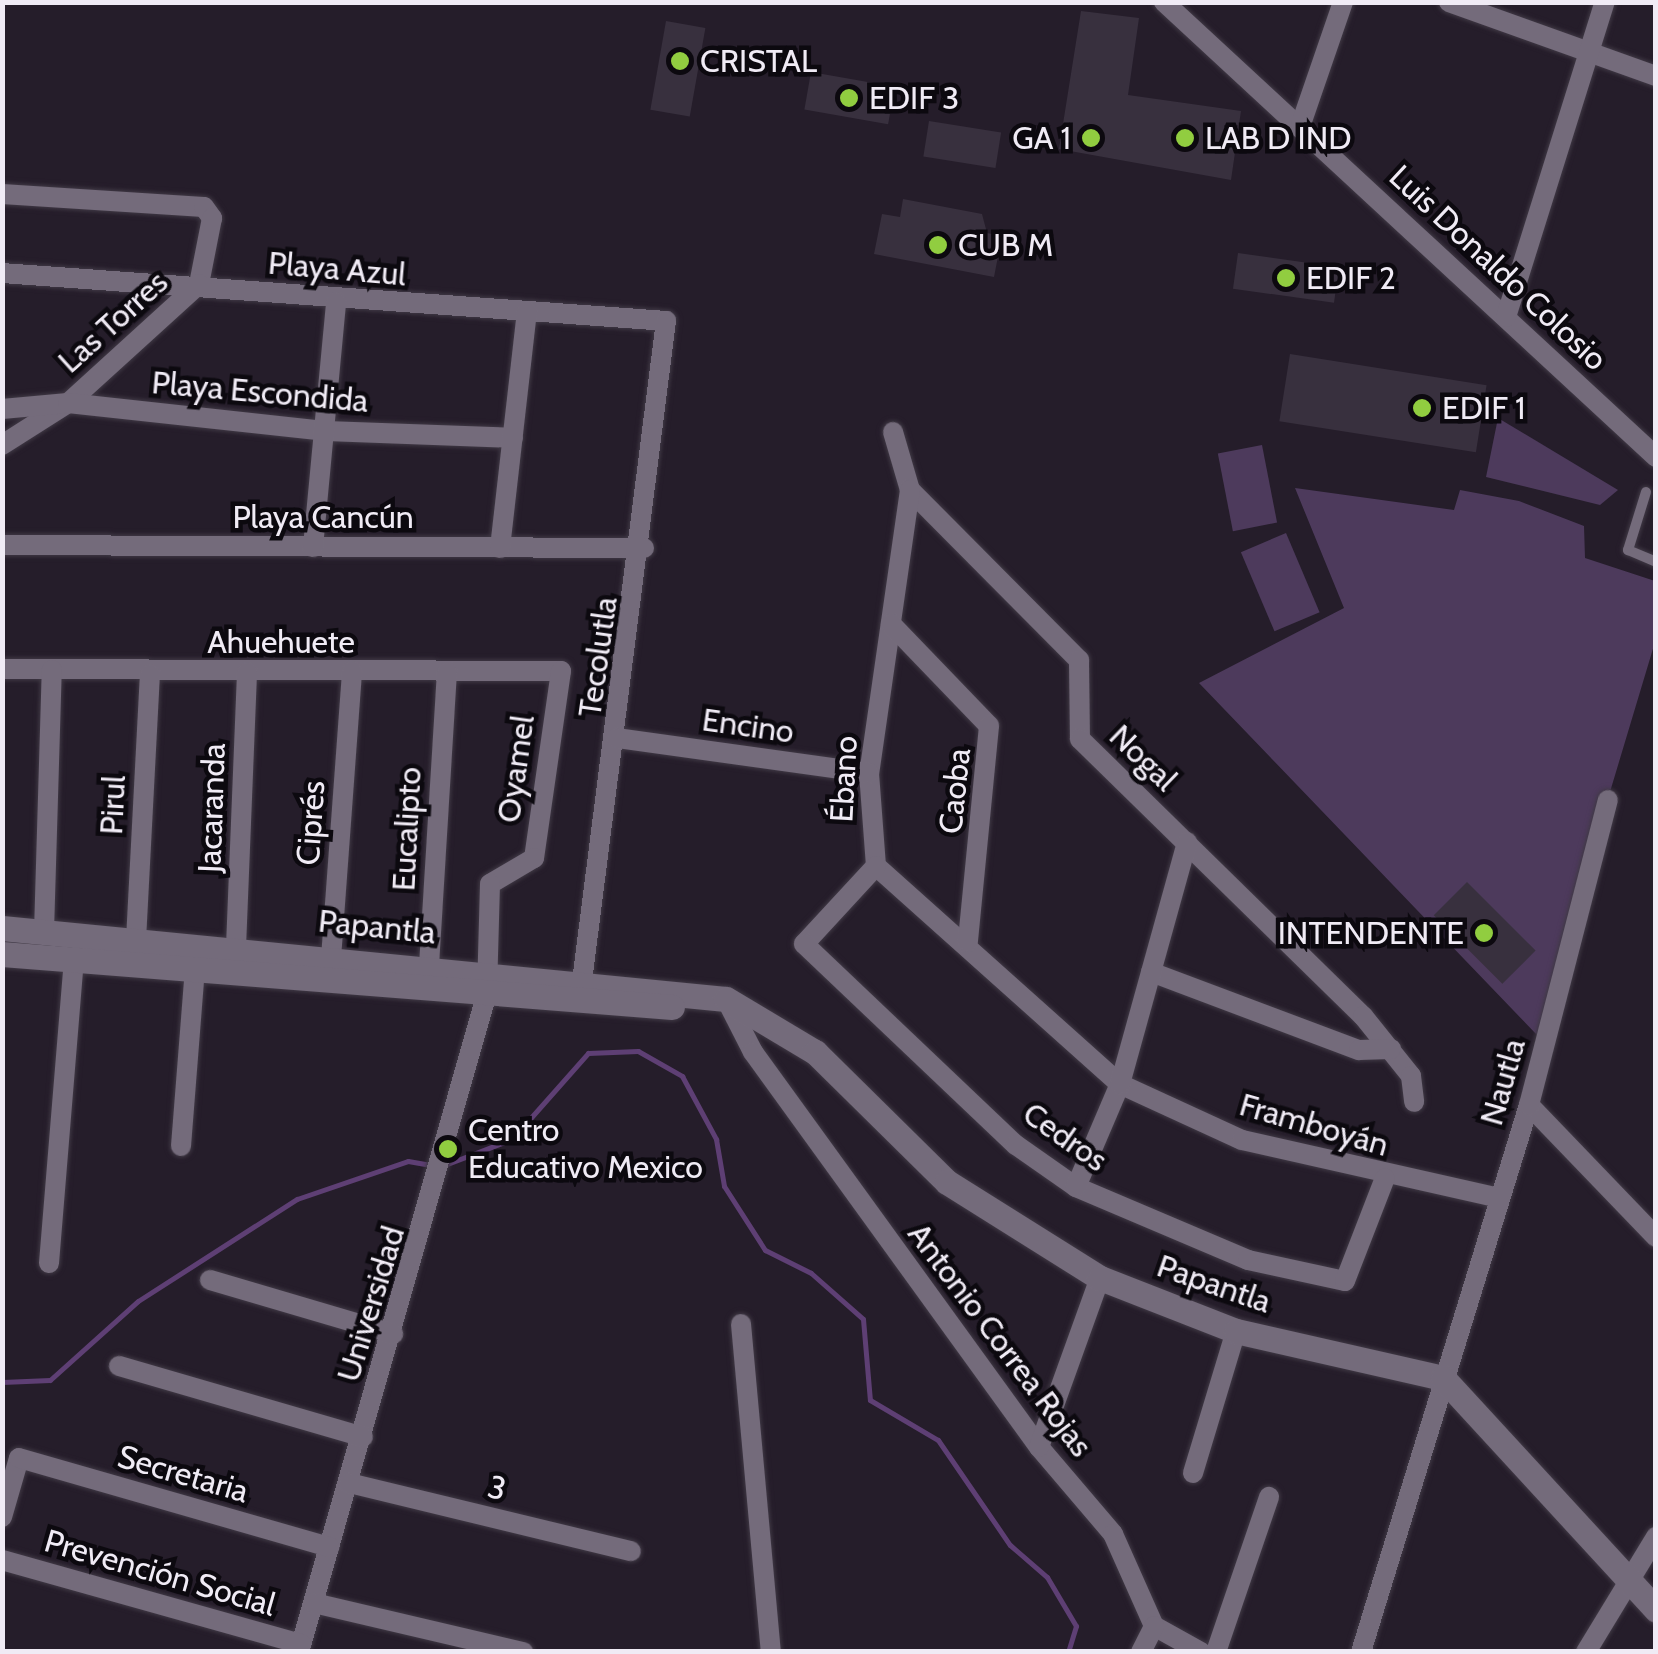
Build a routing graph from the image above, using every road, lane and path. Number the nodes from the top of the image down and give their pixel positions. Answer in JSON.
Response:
{"nodes":[{"id":1,"x":1164,"y":2,"type":"edge"},
{"id":2,"x":1343,"y":2,"type":"edge"},
{"id":3,"x":1450,"y":2,"type":"edge"},
{"id":4,"x":1606,"y":2,"type":"edge"},
{"id":5,"x":1590,"y":50,"type":"junction"},
{"id":6,"x":1656,"y":76,"type":"edge"},
{"id":7,"x":1301,"y":124,"type":"junction"},
{"id":8,"x":2,"y":194,"type":"edge"},
{"id":9,"x":2,"y":272,"type":"edge"},
{"id":10,"x":199,"y":284,"type":"junction"},
{"id":11,"x":336,"y":302,"type":"junction"},
{"id":12,"x":527,"y":312,"type":"junction"},
{"id":13,"x":1506,"y":317,"type":"junction"},
{"id":14,"x":666,"y":321,"type":"joint"},
{"id":15,"x":68,"y":403,"type":"junction"},
{"id":16,"x":2,"y":409,"type":"edge"},
{"id":17,"x":326,"y":431,"type":"junction"},
{"id":18,"x":893,"y":432,"type":"dead end"},
{"id":19,"x":512,"y":438,"type":"junction"},
{"id":20,"x":2,"y":445,"type":"edge"},
{"id":21,"x":1656,"y":458,"type":"edge"},
{"id":22,"x":910,"y":490,"type":"junction"},
{"id":23,"x":1646,"y":492,"type":"dead end"},
{"id":24,"x":2,"y":545,"type":"edge"},
{"id":25,"x":313,"y":547,"type":"junction"},
{"id":26,"x":500,"y":548,"type":"junction"},
{"id":27,"x":644,"y":548,"type":"junction"},
{"id":28,"x":1656,"y":562,"type":"edge"},
{"id":29,"x":891,"y":624,"type":"junction"},
{"id":30,"x":2,"y":669,"type":"edge"},
{"id":31,"x":52,"y":670,"type":"junction"},
{"id":32,"x":560,"y":671,"type":"joint"},
{"id":33,"x":247,"y":672,"type":"junction"},
{"id":34,"x":352,"y":672,"type":"junction"},
{"id":35,"x":447,"y":673,"type":"junction"},
{"id":36,"x":150,"y":674,"type":"junction"},
{"id":37,"x":617,"y":738,"type":"junction"},
{"id":38,"x":870,"y":774,"type":"junction"},
{"id":39,"x":1608,"y":800,"type":"dead end"},
{"id":40,"x":1187,"y":842,"type":"junction"},
{"id":41,"x":876,"y":866,"type":"junction"},
{"id":42,"x":2,"y":928,"type":"edge"},
{"id":43,"x":44,"y":932,"type":"junction"},
{"id":44,"x":136,"y":940,"type":"junction"},
{"id":45,"x":968,"y":942,"type":"junction"},
{"id":46,"x":236,"y":947,"type":"junction"},
{"id":47,"x":2,"y":954,"type":"edge"},
{"id":48,"x":74,"y":959,"type":"junction"},
{"id":49,"x":330,"y":967,"type":"junction"},
{"id":50,"x":194,"y":970,"type":"junction"},
{"id":51,"x":1152,"y":972,"type":"junction"},
{"id":52,"x":428,"y":977,"type":"junction"},
{"id":53,"x":487,"y":982,"type":"junction"},
{"id":54,"x":580,"y":989,"type":"junction"},
{"id":55,"x":731,"y":1005,"type":"junction"},
{"id":56,"x":789,"y":1032,"type":"junction"},
{"id":57,"x":1392,"y":1049,"type":"junction"},
{"id":58,"x":753,"y":1052,"type":"junction"},
{"id":59,"x":1120,"y":1084,"type":"junction"},
{"id":60,"x":1414,"y":1102,"type":"dead end"},
{"id":61,"x":1529,"y":1105,"type":"junction"},
{"id":62,"x":181,"y":1146,"type":"dead end"},
{"id":63,"x":1385,"y":1178,"type":"junction"},
{"id":64,"x":1076,"y":1187,"type":"junction"},
{"id":65,"x":1499,"y":1198,"type":"junction"},
{"id":66,"x":1656,"y":1238,"type":"edge"},
{"id":67,"x":49,"y":1263,"type":"dead end"},
{"id":68,"x":1100,"y":1278,"type":"junction"},
{"id":69,"x":210,"y":1280,"type":"dead end"},
{"id":70,"x":741,"y":1324,"type":"dead end"},
{"id":71,"x":1236,"y":1331,"type":"junction"},
{"id":72,"x":393,"y":1334,"type":"junction"},
{"id":73,"x":119,"y":1366,"type":"dead end"},
{"id":74,"x":1443,"y":1378,"type":"junction"},
{"id":75,"x":363,"y":1437,"type":"junction"},
{"id":76,"x":1039,"y":1447,"type":"junction"},
{"id":77,"x":1194,"y":1473,"type":"dead end"},
{"id":78,"x":8,"y":1478,"type":"edge"},
{"id":79,"x":349,"y":1483,"type":"junction"},
{"id":80,"x":1269,"y":1497,"type":"dead end"},
{"id":81,"x":2,"y":1517,"type":"edge"},
{"id":82,"x":1656,"y":1538,"type":"edge"},
{"id":83,"x":330,"y":1547,"type":"junction"},
{"id":84,"x":631,"y":1551,"type":"dead end"},
{"id":85,"x":2,"y":1560,"type":"edge"},
{"id":86,"x":1628,"y":1584,"type":"junction"},
{"id":87,"x":314,"y":1603,"type":"junction"},
{"id":88,"x":1656,"y":1610,"type":"edge"},
{"id":89,"x":1154,"y":1626,"type":"junction"},
{"id":90,"x":300,"y":1648,"type":"edge"},
{"id":91,"x":523,"y":1652,"type":"edge"},
{"id":92,"x":772,"y":1652,"type":"edge"},
{"id":93,"x":1141,"y":1652,"type":"edge"},
{"id":94,"x":1202,"y":1652,"type":"edge"},
{"id":95,"x":1216,"y":1652,"type":"edge"},
{"id":96,"x":1360,"y":1652,"type":"edge"},
{"id":97,"x":1586,"y":1652,"type":"edge"}],
"edges":[{"from":1,"to":7,"type":"street","name":"Luis Donaldo Colosio"},
{"from":2,"to":7,"type":"street"},
{"from":3,"to":5,"type":"street"},
{"from":4,"to":5,"type":"street"},
{"from":5,"to":6,"type":"street"},
{"from":5,"to":13,"type":"street"},
{"from":7,"to":13,"type":"street","name":"Luis Donaldo Colosio"},
{"from":8,"to":10,"type":"street","name":"Las Torres"},
{"from":9,"to":10,"type":"street","name":"Playa Azul"},
{"from":10,"to":11,"type":"street","name":"Playa Azul"},
{"from":10,"to":15,"type":"street","name":"Las Torres"},
{"from":11,"to":12,"type":"street","name":"Playa Azul"},
{"from":11,"to":17,"type":"street"},
{"from":12,"to":14,"type":"street","name":"Playa Azul"},
{"from":12,"to":19,"type":"street"},
{"from":13,"to":21,"type":"street","name":"Luis Donaldo Colosio"},
{"from":14,"to":27,"type":"street","name":"Tecolutla"},
{"from":15,"to":16,"type":"street","name":"Playa Escondida"},
{"from":15,"to":17,"type":"street","name":"Playa Escondida"},
{"from":15,"to":20,"type":"street","name":"Las Torres"},
{"from":17,"to":19,"type":"street","name":"Playa Escondida"},
{"from":17,"to":25,"type":"street"},
{"from":18,"to":22,"type":"street","name":"Nogal"},
{"from":19,"to":26,"type":"street"},
{"from":22,"to":29,"type":"street","name":"Ébano"},
{"from":22,"to":40,"type":"street","name":"Nogal"},
{"from":23,"to":28,"type":"lane"},
{"from":24,"to":25,"type":"street","name":"Playa Cancún"},
{"from":25,"to":26,"type":"street","name":"Playa Cancún"},
{"from":26,"to":27,"type":"street","name":"Playa Cancún"},
{"from":27,"to":37,"type":"street","name":"Tecolutla"},
{"from":29,"to":38,"type":"street","name":"Ébano"},
{"from":29,"to":45,"type":"street","name":"Caoba"},
{"from":30,"to":31,"type":"street","name":"Ahuehuete"},
{"from":31,"to":36,"type":"street","name":"Ahuehuete"},
{"from":31,"to":43,"type":"street"},
{"from":32,"to":35,"type":"street","name":"Ahuehuete"},
{"from":32,"to":53,"type":"street","name":"Oyamel"},
{"from":33,"to":34,"type":"street","name":"Ahuehuete"},
{"from":33,"to":36,"type":"street","name":"Ahuehuete"},
{"from":33,"to":46,"type":"street","name":"Jacaranda"},
{"from":34,"to":35,"type":"street","name":"Ahuehuete"},
{"from":34,"to":49,"type":"street","name":"Ciprés"},
{"from":35,"to":52,"type":"street","name":"Eucalipto"},
{"from":36,"to":44,"type":"street","name":"Pirul"},
{"from":37,"to":38,"type":"street","name":"Encino"},
{"from":37,"to":54,"type":"street","name":"Tecolutla"},
{"from":38,"to":41,"type":"street","name":"Ébano"},
{"from":39,"to":61,"type":"street","name":"Nautla"},
{"from":40,"to":51,"type":"street"},
{"from":40,"to":57,"type":"street","name":"Nogal"},
{"from":41,"to":45,"type":"street","name":"Ébano"},
{"from":41,"to":64,"type":"street","name":"Cedros"},
{"from":42,"to":43,"type":"street","name":"Papantla"},
{"from":43,"to":44,"type":"street","name":"Papantla"},
{"from":44,"to":46,"type":"street","name":"Papantla"},
{"from":45,"to":59,"type":"street","name":"Ébano"},
{"from":46,"to":49,"type":"street","name":"Papantla"},
{"from":47,"to":48,"type":"street","name":"Papantla"},
{"from":48,"to":50,"type":"street","name":"Papantla"},
{"from":48,"to":67,"type":"street"},
{"from":49,"to":50,"type":"street","name":"Papantla"},
{"from":49,"to":52,"type":"street","name":"Papantla"},
{"from":50,"to":62,"type":"street"},
{"from":51,"to":57,"type":"street"},
{"from":51,"to":59,"type":"street"},
{"from":52,"to":53,"type":"street","name":"Papantla"},
{"from":53,"to":54,"type":"street","name":"Papantla"},
{"from":53,"to":72,"type":"street","name":"Universidad"},
{"from":54,"to":55,"type":"street","name":"Papantla"},
{"from":55,"to":56,"type":"street","name":"Papantla"},
{"from":55,"to":58,"type":"street","name":"Antonio Correa Rojas"},
{"from":56,"to":58,"type":"street"},
{"from":56,"to":68,"type":"street","name":"Papantla"},
{"from":57,"to":60,"type":"street","name":"Nogal"},
{"from":58,"to":76,"type":"street","name":"Antonio Correa Rojas"},
{"from":59,"to":63,"type":"street","name":"Framboyán"},
{"from":59,"to":64,"type":"street"},
{"from":61,"to":65,"type":"street","name":"Nautla"},
{"from":61,"to":66,"type":"street"},
{"from":63,"to":64,"type":"street","name":"Cedros"},
{"from":63,"to":65,"type":"street","name":"Framboyán"},
{"from":65,"to":74,"type":"street","name":"Nautla"},
{"from":68,"to":71,"type":"street","name":"Papantla"},
{"from":68,"to":76,"type":"street"},
{"from":69,"to":72,"type":"street"},
{"from":70,"to":92,"type":"street"},
{"from":71,"to":74,"type":"street","name":"Papantla"},
{"from":71,"to":77,"type":"street"},
{"from":72,"to":75,"type":"street","name":"Universidad"},
{"from":73,"to":75,"type":"street"},
{"from":74,"to":86,"type":"street"},
{"from":74,"to":96,"type":"street","name":"Nautla"},
{"from":75,"to":79,"type":"street","name":"Universidad"},
{"from":76,"to":89,"type":"street","name":"Antonio Correa Rojas"},
{"from":78,"to":81,"type":"street"},
{"from":78,"to":83,"type":"street","name":"Secretaria"},
{"from":79,"to":83,"type":"street","name":"Universidad"},
{"from":79,"to":84,"type":"street","name":"3"},
{"from":80,"to":95,"type":"street"},
{"from":82,"to":86,"type":"street"},
{"from":83,"to":87,"type":"street","name":"Universidad"},
{"from":85,"to":90,"type":"street","name":"Prevención Social"},
{"from":86,"to":88,"type":"street"},
{"from":86,"to":97,"type":"street"},
{"from":87,"to":90,"type":"street","name":"Universidad"},
{"from":87,"to":91,"type":"street"},
{"from":89,"to":93,"type":"street"},
{"from":89,"to":94,"type":"street"}]}
